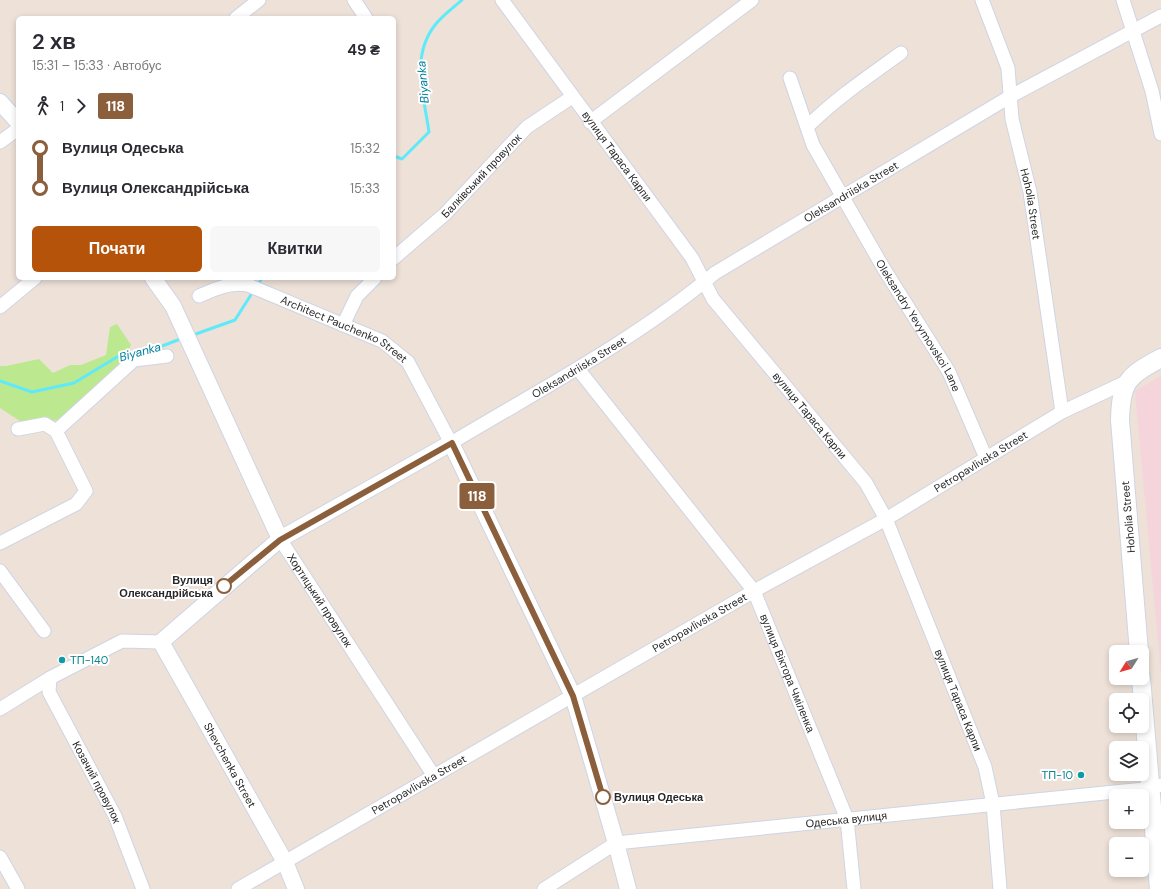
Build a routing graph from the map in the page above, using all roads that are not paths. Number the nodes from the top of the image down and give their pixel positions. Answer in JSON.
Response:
{"nodes":[{"id":1,"x":259,"y":0,"type":"edge"},
{"id":2,"x":354,"y":0,"type":"edge"},
{"id":3,"x":502,"y":0,"type":"edge"},
{"id":4,"x":752,"y":0,"type":"edge"},
{"id":5,"x":982,"y":0,"type":"edge"},
{"id":6,"x":1123,"y":0,"type":"edge"},
{"id":7,"x":239,"y":16,"type":"edge"},
{"id":8,"x":365,"y":16,"type":"edge"},
{"id":9,"x":1161,"y":16,"type":"edge"},
{"id":10,"x":1134,"y":30,"type":"junction"},
{"id":11,"x":901,"y":53,"type":"dead end"},
{"id":12,"x":790,"y":78,"type":"dead end"},
{"id":13,"x":572,"y":96,"type":"junction"},
{"id":14,"x":1011,"y":96,"type":"junction"},
{"id":15,"x":0,"y":102,"type":"edge"},
{"id":16,"x":16,"y":120,"type":"edge"},
{"id":17,"x":590,"y":122,"type":"junction"},
{"id":18,"x":807,"y":127,"type":"junction"},
{"id":19,"x":16,"y":130,"type":"edge"},
{"id":20,"x":1161,"y":134,"type":"edge"},
{"id":21,"x":0,"y":142,"type":"edge"},
{"id":22,"x":841,"y":198,"type":"junction"},
{"id":23,"x":396,"y":256,"type":"edge"},
{"id":24,"x":33,"y":280,"type":"edge"},
{"id":25,"x":155,"y":280,"type":"edge"},
{"id":26,"x":373,"y":280,"type":"edge"},
{"id":27,"x":704,"y":282,"type":"junction"},
{"id":28,"x":199,"y":296,"type":"dead end"},
{"id":29,"x":0,"y":307,"type":"edge"},
{"id":30,"x":342,"y":325,"type":"junction"},
{"id":31,"x":167,"y":356,"type":"dead end"},
{"id":32,"x":1161,"y":358,"type":"edge"},
{"id":33,"x":578,"y":369,"type":"junction"},
{"id":34,"x":1126,"y":382,"type":"junction"},
{"id":35,"x":1062,"y":412,"type":"junction"},
{"id":36,"x":18,"y":429,"type":"dead end"},
{"id":37,"x":56,"y":431,"type":"junction"},
{"id":38,"x":452,"y":443,"type":"junction"},
{"id":39,"x":986,"y":458,"type":"junction"},
{"id":40,"x":886,"y":519,"type":"junction"},
{"id":41,"x":280,"y":540,"type":"junction"},
{"id":42,"x":0,"y":544,"type":"edge"},
{"id":43,"x":2,"y":579,"type":"edge"},
{"id":44,"x":754,"y":592,"type":"junction"},
{"id":45,"x":44,"y":631,"type":"dead end"},
{"id":46,"x":161,"y":642,"type":"junction"},
{"id":47,"x":1138,"y":645,"type":"edge"},
{"id":48,"x":50,"y":678,"type":"junction"},
{"id":49,"x":1142,"y":685,"type":"edge"},
{"id":50,"x":573,"y":696,"type":"junction"},
{"id":51,"x":0,"y":709,"type":"edge"},
{"id":52,"x":434,"y":776,"type":"junction"},
{"id":53,"x":1156,"y":786,"type":"edge"},
{"id":54,"x":993,"y":804,"type":"junction"},
{"id":55,"x":847,"y":819,"type":"junction"},
{"id":56,"x":616,"y":842,"type":"junction"},
{"id":57,"x":0,"y":857,"type":"edge"},
{"id":58,"x":285,"y":862,"type":"junction"},
{"id":59,"x":18,"y":889,"type":"edge"},
{"id":60,"x":143,"y":889,"type":"edge"},
{"id":61,"x":238,"y":889,"type":"edge"},
{"id":62,"x":296,"y":889,"type":"edge"},
{"id":63,"x":544,"y":889,"type":"edge"},
{"id":64,"x":628,"y":889,"type":"edge"},
{"id":65,"x":854,"y":889,"type":"edge"},
{"id":66,"x":1000,"y":889,"type":"edge"},
{"id":67,"x":1159,"y":889,"type":"edge"}],
"edges":[{"from":1,"to":7,"type":"street"},
{"from":2,"to":8,"type":"street"},
{"from":3,"to":13,"type":"street","name":"вулиця Тараса Карпи"},
{"from":4,"to":17,"type":"street"},
{"from":5,"to":14,"type":"street","name":"Hoholia Street"},
{"from":6,"to":10,"type":"street"},
{"from":9,"to":10,"type":"street","name":"Oleksandriiska Street"},
{"from":10,"to":14,"type":"street","name":"Oleksandriiska Street"},
{"from":10,"to":20,"type":"street"},
{"from":11,"to":18,"type":"street"},
{"from":12,"to":18,"type":"street","name":"Oleksandry Yevymovskoi Lane"},
{"from":13,"to":17,"type":"street","name":"вулиця Тараса Карпи"},
{"from":13,"to":23,"type":"street","name":"Балківський провулок"},
{"from":14,"to":22,"type":"street","name":"Oleksandriiska Street"},
{"from":14,"to":35,"type":"street","name":"Hoholia Street"},
{"from":15,"to":16,"type":"street"},
{"from":17,"to":27,"type":"street","name":"вулиця Тараса Карпи"},
{"from":18,"to":22,"type":"street","name":"Oleksandry Yevymovskoi Lane"},
{"from":19,"to":21,"type":"street"},
{"from":22,"to":27,"type":"street","name":"Oleksandriiska Street"},
{"from":22,"to":39,"type":"street","name":"Oleksandry Yevymovskoi Lane"},
{"from":24,"to":29,"type":"street"},
{"from":25,"to":41,"type":"street","name":"Хортицький провулок"},
{"from":26,"to":30,"type":"street"},
{"from":27,"to":33,"type":"street","name":"Oleksandriiska Street"},
{"from":27,"to":40,"type":"street","name":"вулиця Тараса Карпи"},
{"from":28,"to":30,"type":"street","name":"Architect Pauchenko Street"},
{"from":30,"to":38,"type":"street","name":"Architect Pauchenko Street"},
{"from":31,"to":37,"type":"street"},
{"from":32,"to":34,"type":"main road","name":"Petropavlivska Street"},
{"from":33,"to":38,"type":"street","name":"Oleksandriiska Street"},
{"from":33,"to":44,"type":"street","name":"вулиця Віктора Чміленка"},
{"from":34,"to":35,"type":"street","name":"Petropavlivska Street"},
{"from":34,"to":47,"type":"main road","name":"Hoholia Street"},
{"from":35,"to":39,"type":"street","name":"Petropavlivska Street"},
{"from":36,"to":37,"type":"street"},
{"from":37,"to":42,"type":"street"},
{"from":38,"to":41,"type":"street","name":"Oleksandriiska Street"},
{"from":38,"to":50,"type":"street","name":"Architect Pauchenko Street"},
{"from":39,"to":40,"type":"street","name":"Petropavlivska Street"},
{"from":40,"to":44,"type":"street","name":"Petropavlivska Street"},
{"from":40,"to":54,"type":"street","name":"вулиця Тараса Карпи"},
{"from":41,"to":46,"type":"street","name":"Oleksandriiska Street"},
{"from":41,"to":52,"type":"street","name":"Хортицький провулок"},
{"from":43,"to":45,"type":"street"},
{"from":44,"to":50,"type":"street","name":"Petropavlivska Street"},
{"from":44,"to":55,"type":"street","name":"вулиця Віктора Чміленка"},
{"from":46,"to":48,"type":"street"},
{"from":46,"to":58,"type":"street","name":"Shevchenka Street"},
{"from":48,"to":51,"type":"street"},
{"from":48,"to":60,"type":"street","name":"Козачий провулок"},
{"from":49,"to":53,"type":"main road"},
{"from":50,"to":52,"type":"street","name":"Petropavlivska Street"},
{"from":50,"to":56,"type":"street","name":"Architect Pauchenko Street"},
{"from":52,"to":58,"type":"street","name":"Petropavlivska Street"},
{"from":53,"to":54,"type":"street","name":"Одеська вулиця"},
{"from":53,"to":67,"type":"main road"},
{"from":54,"to":55,"type":"street","name":"Одеська вулиця"},
{"from":54,"to":66,"type":"street","name":"вулиця Тараса Карпи"},
{"from":55,"to":56,"type":"street","name":"Одеська вулиця"},
{"from":55,"to":65,"type":"street","name":"вулиця Віктора Чміленка"},
{"from":56,"to":63,"type":"street","name":"Одеська вулиця"},
{"from":56,"to":64,"type":"street","name":"Architect Pauchenko Street"},
{"from":57,"to":59,"type":"street"},
{"from":58,"to":61,"type":"street","name":"Petropavlivska Street"},
{"from":58,"to":62,"type":"street","name":"Shevchenka Street"}]}
